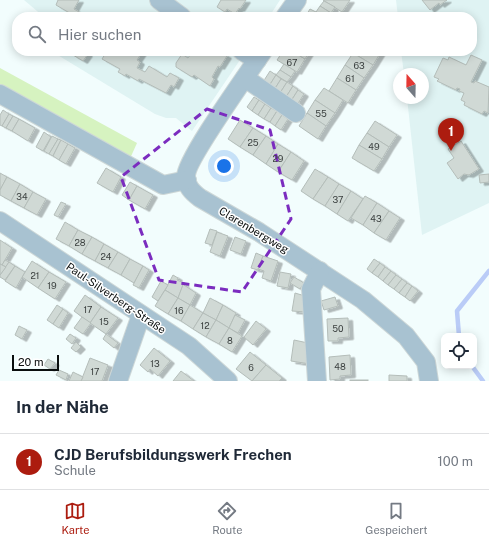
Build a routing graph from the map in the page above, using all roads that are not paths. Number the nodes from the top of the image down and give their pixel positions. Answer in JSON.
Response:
{"nodes":[{"id":1,"x":159,"y":0,"type":"edge"},
{"id":2,"x":297,"y":0,"type":"edge"},
{"id":3,"x":175,"y":12,"type":"edge"},
{"id":4,"x":289,"y":12,"type":"edge"},
{"id":5,"x":253,"y":56,"type":"edge"},
{"id":6,"x":245,"y":78,"type":"junction"},
{"id":7,"x":0,"y":94,"type":"edge"},
{"id":8,"x":296,"y":113,"type":"dead end"},
{"id":9,"x":187,"y":180,"type":"junction"},
{"id":10,"x":0,"y":221,"type":"edge"},
{"id":11,"x":320,"y":271,"type":"junction"},
{"id":12,"x":141,"y":315,"type":"junction"},
{"id":13,"x":118,"y":381,"type":"edge"},
{"id":14,"x":228,"y":381,"type":"edge"},
{"id":15,"x":317,"y":381,"type":"edge"},
{"id":16,"x":429,"y":381,"type":"edge"}],
"edges":[{"from":1,"to":3,"type":"street"},
{"from":2,"to":4,"type":"street"},
{"from":5,"to":6,"type":"street"},
{"from":6,"to":8,"type":"street"},
{"from":6,"to":9,"type":"street"},
{"from":7,"to":9,"type":"street"},
{"from":9,"to":11,"type":"street","name":"Clarenbergweg"},
{"from":10,"to":12,"type":"street","name":"Paul-Silverberg-Straße"},
{"from":11,"to":15,"type":"street"},
{"from":11,"to":16,"type":"street","name":"Clarenbergweg"},
{"from":12,"to":13,"type":"street"},
{"from":12,"to":14,"type":"street","name":"Paul-Silverberg-Straße"}]}
